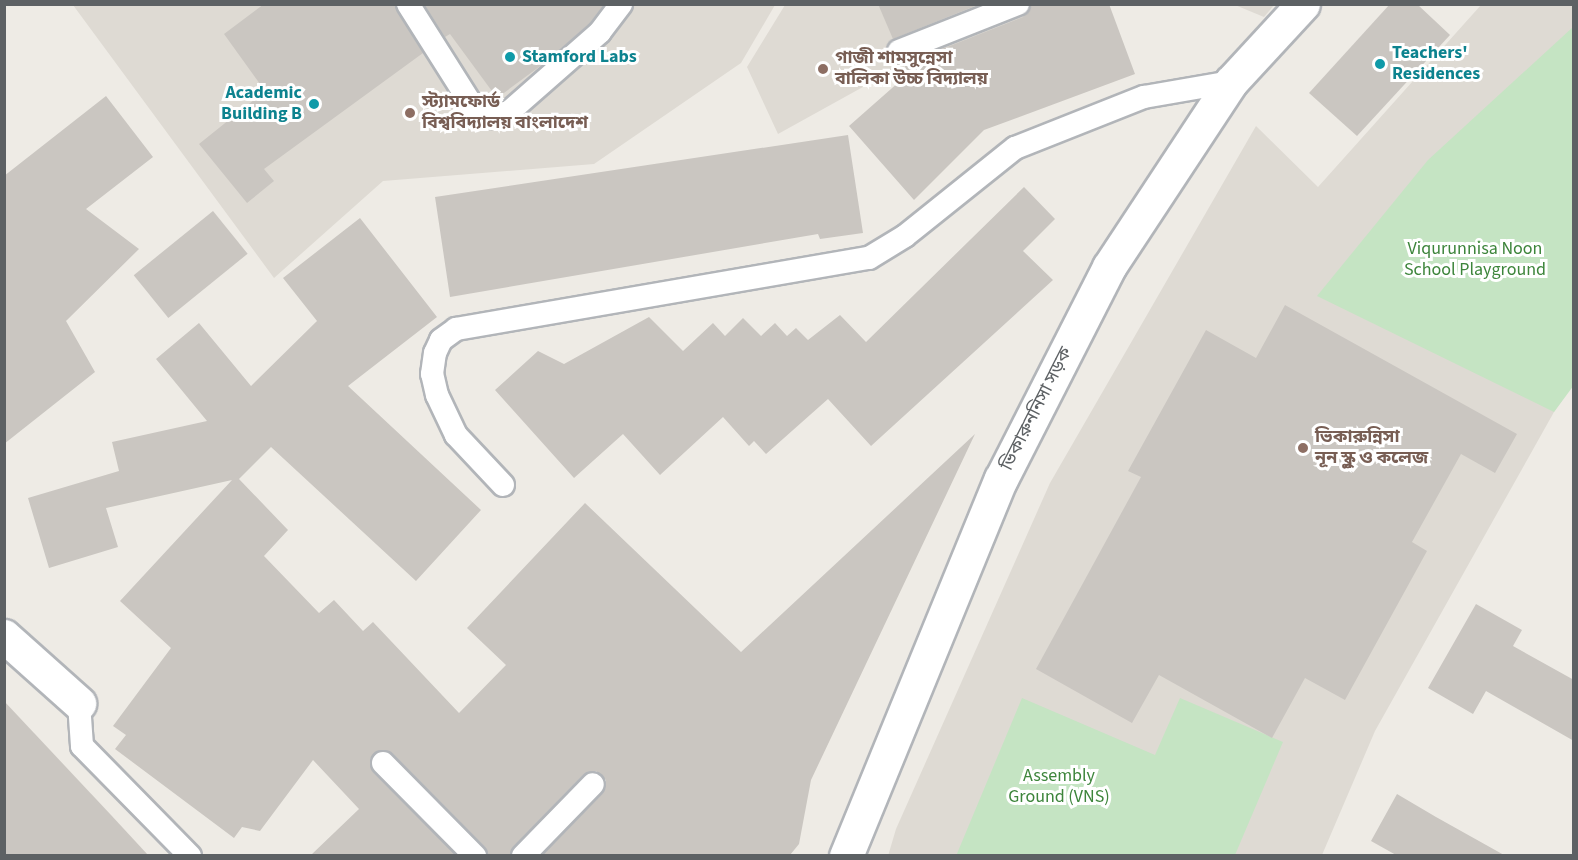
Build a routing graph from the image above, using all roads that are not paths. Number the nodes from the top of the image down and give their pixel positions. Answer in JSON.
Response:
{"nodes":[{"id":1,"x":408,"y":4,"type":"edge"},
{"id":2,"x":621,"y":4,"type":"edge"},
{"id":3,"x":1018,"y":4,"type":"edge"},
{"id":4,"x":1304,"y":4,"type":"edge"},
{"id":5,"x":899,"y":51,"type":"dead end"},
{"id":6,"x":1231,"y":82,"type":"junction"},
{"id":7,"x":504,"y":484,"type":"dead end"},
{"id":8,"x":4,"y":636,"type":"edge"},
{"id":9,"x":79,"y":703,"type":"joint"},
{"id":10,"x":383,"y":763,"type":"dead end"},
{"id":11,"x":593,"y":784,"type":"dead end"},
{"id":12,"x":190,"y":855,"type":"edge"},
{"id":13,"x":475,"y":855,"type":"edge"},
{"id":14,"x":523,"y":855,"type":"edge"},
{"id":15,"x":846,"y":855,"type":"edge"}],
"edges":[{"from":1,"to":2,"type":"lane"},
{"from":3,"to":5,"type":"lane"},
{"from":4,"to":6,"type":"street","name":"ভিকারুননিসা সড়ক"},
{"from":6,"to":7,"type":"lane"},
{"from":6,"to":15,"type":"street","name":"ভিকারুননিসা সড়ক"},
{"from":8,"to":9,"type":"street"},
{"from":9,"to":12,"type":"lane"},
{"from":10,"to":13,"type":"lane"},
{"from":11,"to":14,"type":"lane"}]}
